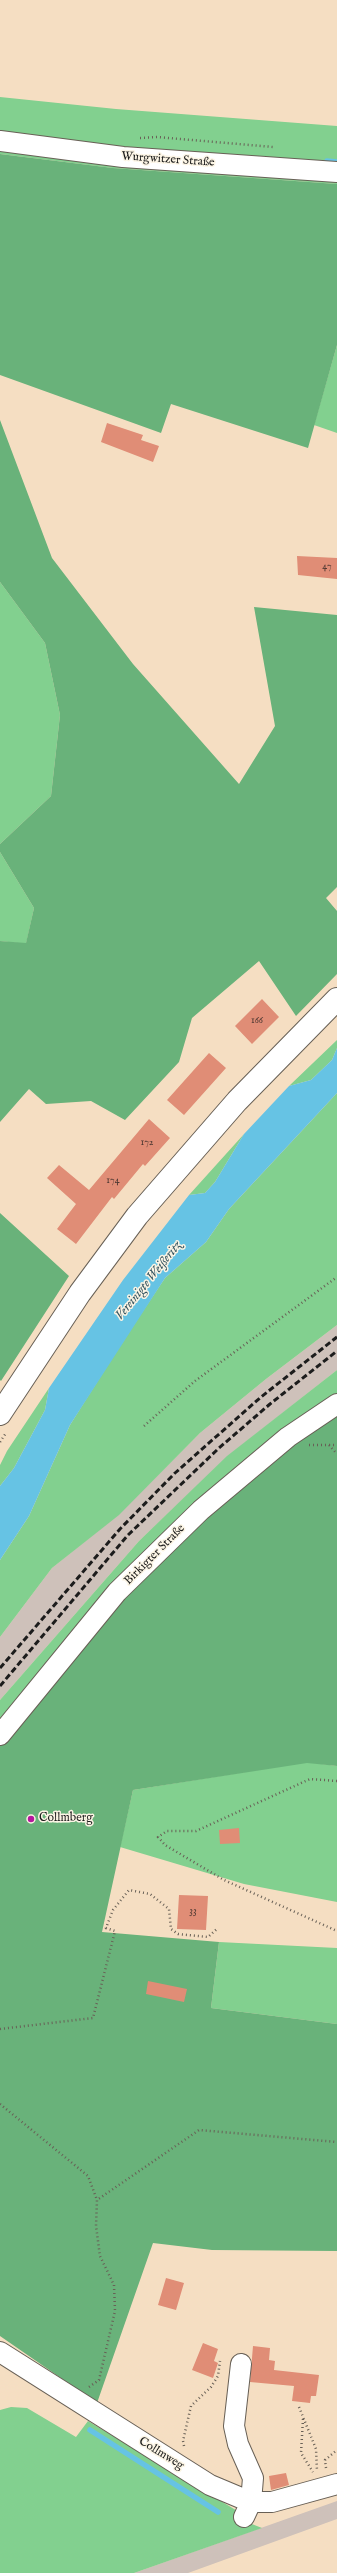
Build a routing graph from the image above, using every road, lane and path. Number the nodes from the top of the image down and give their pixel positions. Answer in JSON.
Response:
{"nodes":[{"id":1,"x":134,"y":138,"type":"dead end"},
{"id":2,"x":0,"y":141,"type":"edge"},
{"id":3,"x":274,"y":147,"type":"dead end"},
{"id":4,"x":337,"y":172,"type":"edge"},
{"id":5,"x":337,"y":999,"type":"edge"},
{"id":6,"x":337,"y":1277,"type":"edge"},
{"id":7,"x":337,"y":1404,"type":"edge"},
{"id":8,"x":4,"y":1422,"type":"edge"},
{"id":9,"x":144,"y":1426,"type":"dead end"},
{"id":10,"x":0,"y":1442,"type":"edge"},
{"id":11,"x":329,"y":1445,"type":"dead end"},
{"id":12,"x":337,"y":1454,"type":"edge"},
{"id":13,"x":0,"y":1735,"type":"edge"},
{"id":14,"x":337,"y":1781,"type":"edge"},
{"id":15,"x":218,"y":1928,"type":"dead end"},
{"id":16,"x":337,"y":1931,"type":"edge"},
{"id":17,"x":0,"y":2029,"type":"edge"},
{"id":18,"x":0,"y":2104,"type":"edge"},
{"id":19,"x":337,"y":2142,"type":"edge"},
{"id":20,"x":97,"y":2200,"type":"junction"},
{"id":21,"x":0,"y":2352,"type":"edge"},
{"id":22,"x":220,"y":2361,"type":"dead end"},
{"id":23,"x":241,"y":2364,"type":"dead end"},
{"id":24,"x":65,"y":2394,"type":"junction"},
{"id":25,"x":300,"y":2407,"type":"dead end"},
{"id":26,"x":303,"y":2417,"type":"junction"},
{"id":27,"x":185,"y":2446,"type":"dead end"},
{"id":28,"x":337,"y":2450,"type":"edge"},
{"id":29,"x":332,"y":2479,"type":"edge"},
{"id":30,"x":247,"y":2509,"type":"junction"}],
"edges":[{"from":1,"to":3,"type":"path"},
{"from":2,"to":4,"type":"street","name":"Wurgwitzer Straße"},
{"from":5,"to":8,"type":"main road"},
{"from":6,"to":9,"type":"path"},
{"from":7,"to":13,"type":"street","name":"Birkigter Straße"},
{"from":8,"to":10,"type":"path"},
{"from":11,"to":12,"type":"path"},
{"from":14,"to":16,"type":"path"},
{"from":15,"to":17,"type":"path"},
{"from":18,"to":20,"type":"path"},
{"from":19,"to":20,"type":"path"},
{"from":20,"to":24,"type":"path"},
{"from":21,"to":24,"type":"street","name":"Collmweg"},
{"from":22,"to":27,"type":"path"},
{"from":23,"to":30,"type":"street"},
{"from":24,"to":30,"type":"street","name":"Collmweg"},
{"from":25,"to":26,"type":"path"},
{"from":26,"to":26,"type":"path"},
{"from":28,"to":29,"type":"path"},
{"from":29,"to":30,"type":"street","name":"Collmweg"}]}
